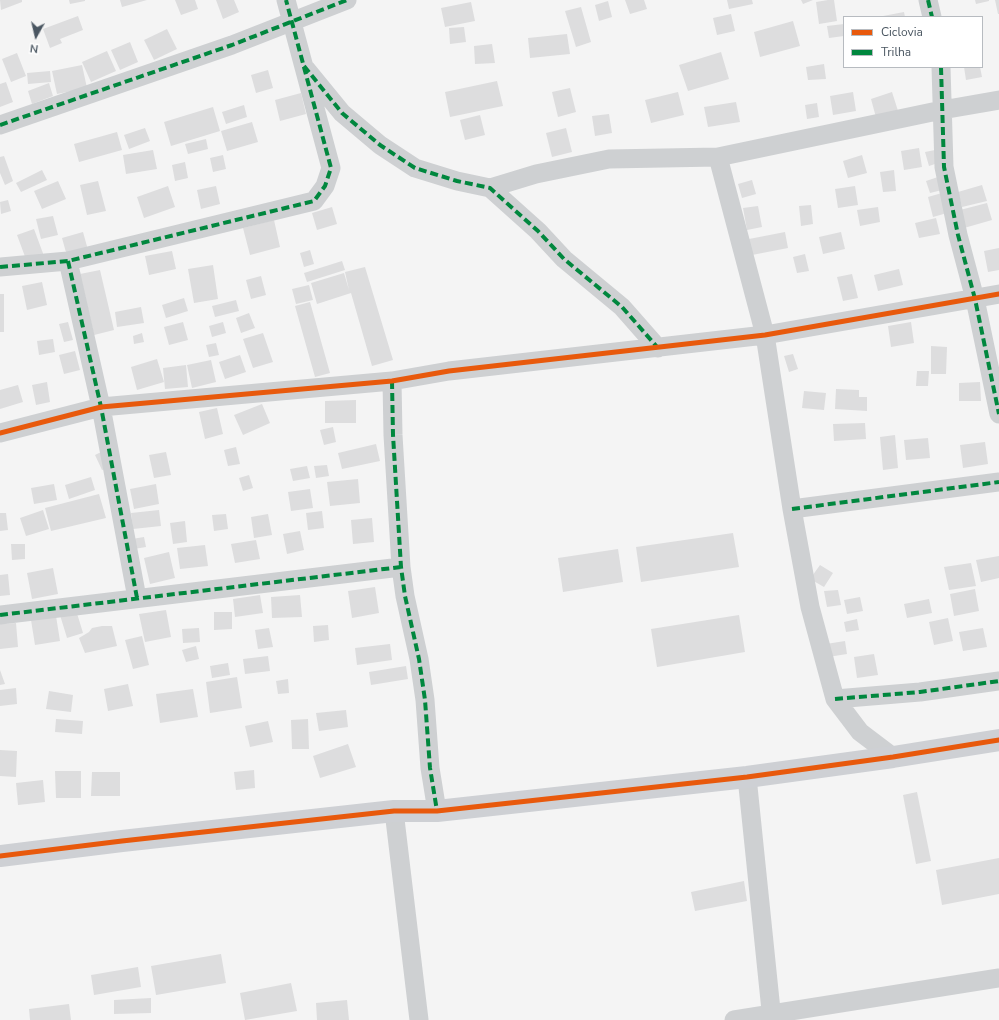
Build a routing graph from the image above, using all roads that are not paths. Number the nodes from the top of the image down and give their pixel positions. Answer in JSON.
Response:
{"nodes":[{"id":1,"x":286,"y":0,"type":"edge"},
{"id":2,"x":347,"y":0,"type":"edge"},
{"id":3,"x":928,"y":0,"type":"edge"},
{"id":4,"x":932,"y":16,"type":"edge"},
{"id":5,"x":292,"y":22,"type":"junction"},
{"id":6,"x":302,"y":65,"type":"junction"},
{"id":7,"x":941,"y":68,"type":"edge"},
{"id":8,"x":999,"y":100,"type":"edge"},
{"id":9,"x":942,"y":110,"type":"junction"},
{"id":10,"x":0,"y":125,"type":"edge"},
{"id":11,"x":718,"y":157,"type":"junction"},
{"id":12,"x":490,"y":188,"type":"junction"},
{"id":13,"x":68,"y":261,"type":"junction"},
{"id":14,"x":0,"y":267,"type":"edge"},
{"id":15,"x":999,"y":294,"type":"edge"},
{"id":16,"x":975,"y":299,"type":"junction"},
{"id":17,"x":765,"y":335,"type":"junction"},
{"id":18,"x":658,"y":348,"type":"junction"},
{"id":19,"x":392,"y":381,"type":"junction"},
{"id":20,"x":101,"y":408,"type":"junction"},
{"id":21,"x":999,"y":414,"type":"edge"},
{"id":22,"x":0,"y":433,"type":"edge"},
{"id":23,"x":999,"y":482,"type":"edge"},
{"id":24,"x":792,"y":509,"type":"junction"},
{"id":25,"x":401,"y":567,"type":"junction"},
{"id":26,"x":137,"y":598,"type":"junction"},
{"id":27,"x":0,"y":615,"type":"edge"},
{"id":28,"x":999,"y":681,"type":"edge"},
{"id":29,"x":835,"y":699,"type":"junction"},
{"id":30,"x":999,"y":740,"type":"edge"},
{"id":31,"x":893,"y":757,"type":"junction"},
{"id":32,"x":747,"y":777,"type":"junction"},
{"id":33,"x":394,"y":811,"type":"junction"},
{"id":34,"x":436,"y":811,"type":"junction"},
{"id":35,"x":0,"y":856,"type":"edge"},
{"id":36,"x":999,"y":978,"type":"edge"},
{"id":37,"x":771,"y":1017,"type":"edge"},
{"id":38,"x":419,"y":1020,"type":"edge"},
{"id":39,"x":734,"y":1020,"type":"edge"}],
"edges":[{"from":1,"to":5,"type":"street"},
{"from":2,"to":5,"type":"street"},
{"from":3,"to":4,"type":"street"},
{"from":5,"to":6,"type":"street"},
{"from":5,"to":10,"type":"street"},
{"from":6,"to":12,"type":"street"},
{"from":6,"to":13,"type":"street"},
{"from":7,"to":9,"type":"street"},
{"from":8,"to":9,"type":"street"},
{"from":9,"to":11,"type":"street"},
{"from":9,"to":16,"type":"street"},
{"from":11,"to":12,"type":"street"},
{"from":11,"to":17,"type":"street"},
{"from":12,"to":18,"type":"street"},
{"from":13,"to":14,"type":"street"},
{"from":13,"to":20,"type":"street"},
{"from":15,"to":16,"type":"street"},
{"from":16,"to":17,"type":"street"},
{"from":16,"to":21,"type":"street"},
{"from":17,"to":18,"type":"street"},
{"from":17,"to":24,"type":"street"},
{"from":18,"to":19,"type":"street"},
{"from":19,"to":20,"type":"street"},
{"from":19,"to":25,"type":"street"},
{"from":20,"to":22,"type":"street"},
{"from":20,"to":26,"type":"street"},
{"from":23,"to":24,"type":"street"},
{"from":24,"to":29,"type":"street"},
{"from":25,"to":26,"type":"street"},
{"from":25,"to":34,"type":"street"},
{"from":26,"to":27,"type":"street"},
{"from":28,"to":29,"type":"street"},
{"from":29,"to":31,"type":"street"},
{"from":30,"to":31,"type":"street"},
{"from":31,"to":32,"type":"street"},
{"from":32,"to":34,"type":"street"},
{"from":32,"to":37,"type":"street"},
{"from":33,"to":34,"type":"street"},
{"from":33,"to":35,"type":"street"},
{"from":33,"to":38,"type":"street"},
{"from":36,"to":37,"type":"street"},
{"from":37,"to":39,"type":"street"}]}
